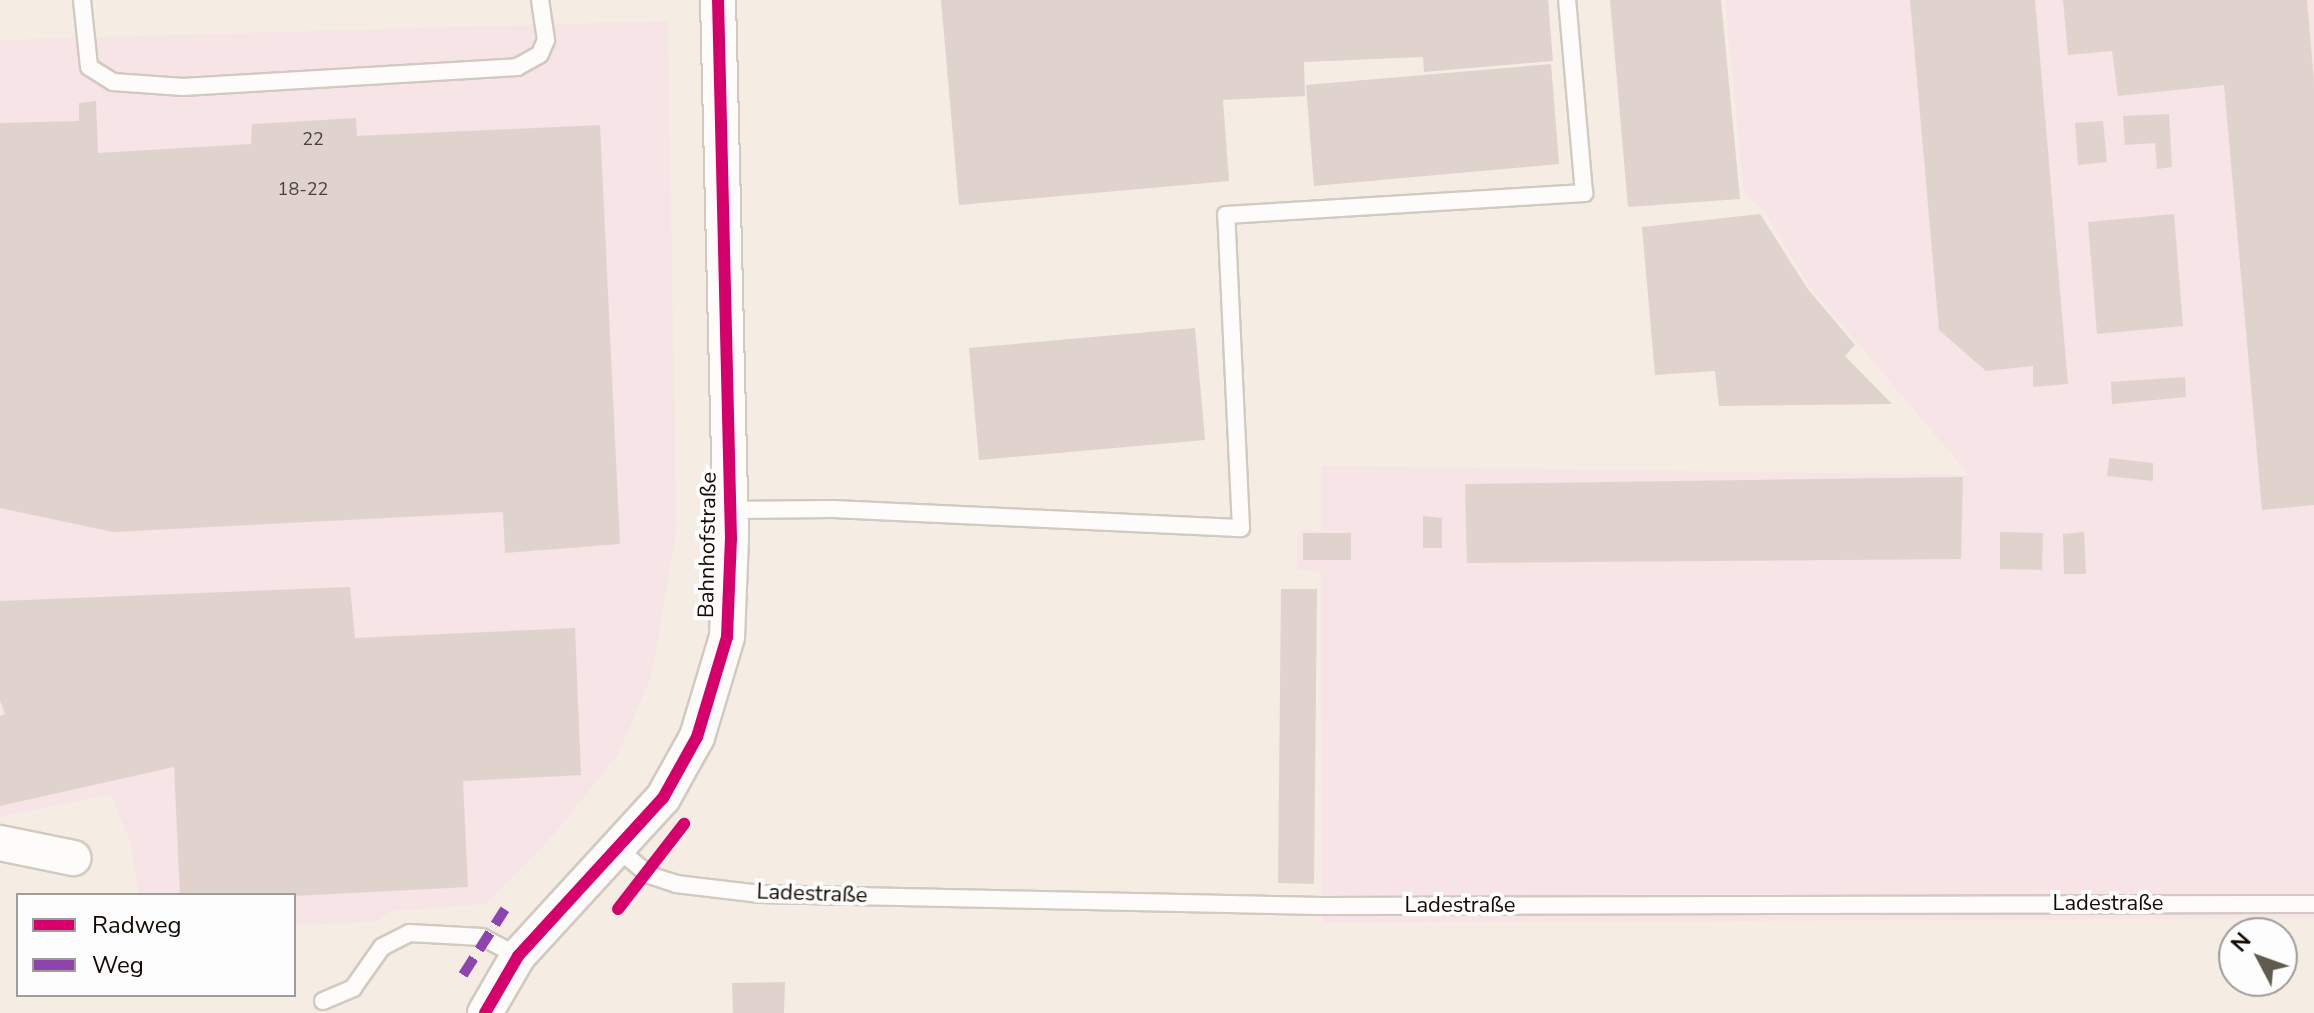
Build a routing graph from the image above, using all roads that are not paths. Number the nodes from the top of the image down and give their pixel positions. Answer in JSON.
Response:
{"nodes":[{"id":1,"x":82,"y":0,"type":"edge"},
{"id":2,"x":540,"y":0,"type":"edge"},
{"id":3,"x":718,"y":0,"type":"edge"},
{"id":4,"x":1567,"y":0,"type":"edge"},
{"id":5,"x":730,"y":510,"type":"junction"},
{"id":6,"x":0,"y":843,"type":"edge"},
{"id":7,"x":618,"y":849,"type":"junction"},
{"id":8,"x":73,"y":858,"type":"dead end"},
{"id":9,"x":2314,"y":904,"type":"edge"},
{"id":10,"x":518,"y":956,"type":"junction"},
{"id":11,"x":323,"y":1001,"type":"dead end"},
{"id":12,"x":485,"y":1013,"type":"edge"}],
"edges":[{"from":1,"to":2,"type":"lane"},
{"from":3,"to":5,"type":"street","name":"Bahnhofstraße"},
{"from":4,"to":5,"type":"lane"},
{"from":5,"to":7,"type":"street","name":"Bahnhofstraße"},
{"from":6,"to":8,"type":"street"},
{"from":7,"to":9,"type":"lane","name":"Ladestraße"},
{"from":7,"to":10,"type":"street","name":"Bahnhofstraße"},
{"from":10,"to":11,"type":"lane"},
{"from":10,"to":12,"type":"street","name":"Bahnhofstraße"}]}
